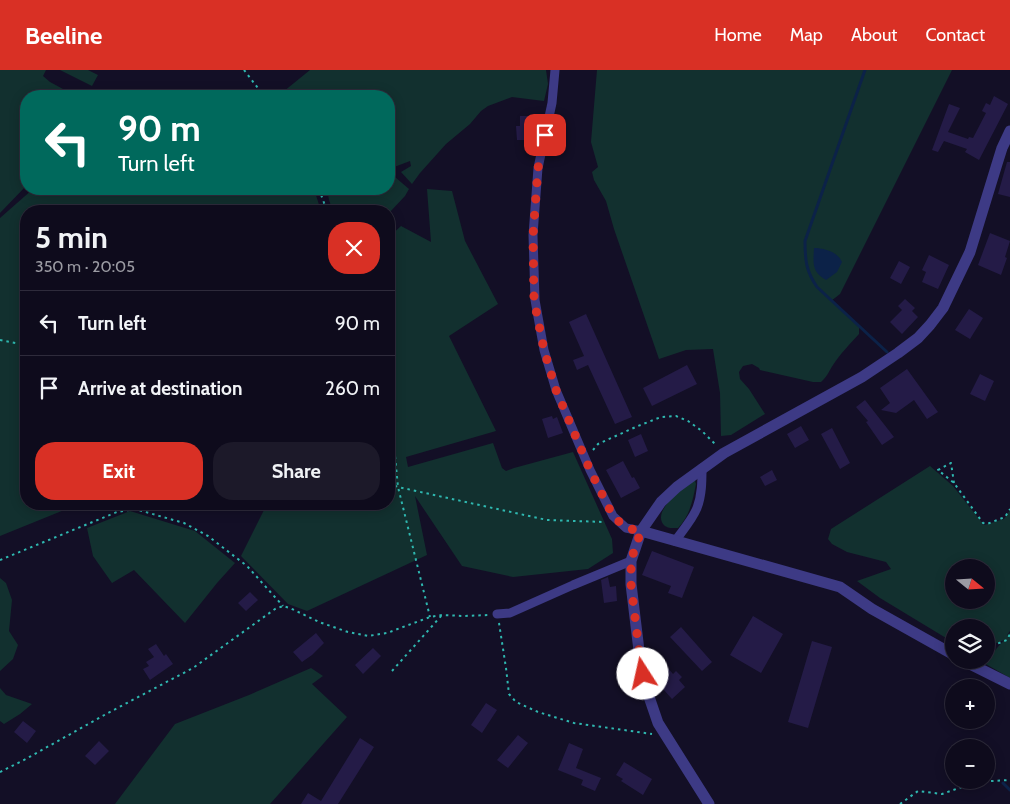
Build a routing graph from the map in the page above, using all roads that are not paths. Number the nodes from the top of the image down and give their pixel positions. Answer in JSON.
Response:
{"nodes":[{"id":1,"x":555,"y":70,"type":"edge"},
{"id":2,"x":1010,"y":132,"type":"edge"},
{"id":3,"x":702,"y":468,"type":"junction"},
{"id":4,"x":641,"y":531,"type":"junction"},
{"id":5,"x":675,"y":541,"type":"junction"},
{"id":6,"x":631,"y":560,"type":"junction"},
{"id":7,"x":497,"y":614,"type":"road end"},
{"id":8,"x":945,"y":650,"type":"edge"},
{"id":9,"x":980,"y":669,"type":"edge"},
{"id":10,"x":1010,"y":684,"type":"edge"},
{"id":11,"x":709,"y":804,"type":"edge"}],
"edges":[{"from":1,"to":4,"type":"street"},
{"from":2,"to":3,"type":"street"},
{"from":3,"to":4,"type":"street"},
{"from":3,"to":5,"type":"street"},
{"from":4,"to":5,"type":"street"},
{"from":4,"to":6,"type":"street"},
{"from":5,"to":8,"type":"street"},
{"from":6,"to":7,"type":"street"},
{"from":6,"to":11,"type":"street"},
{"from":9,"to":10,"type":"street"}]}
